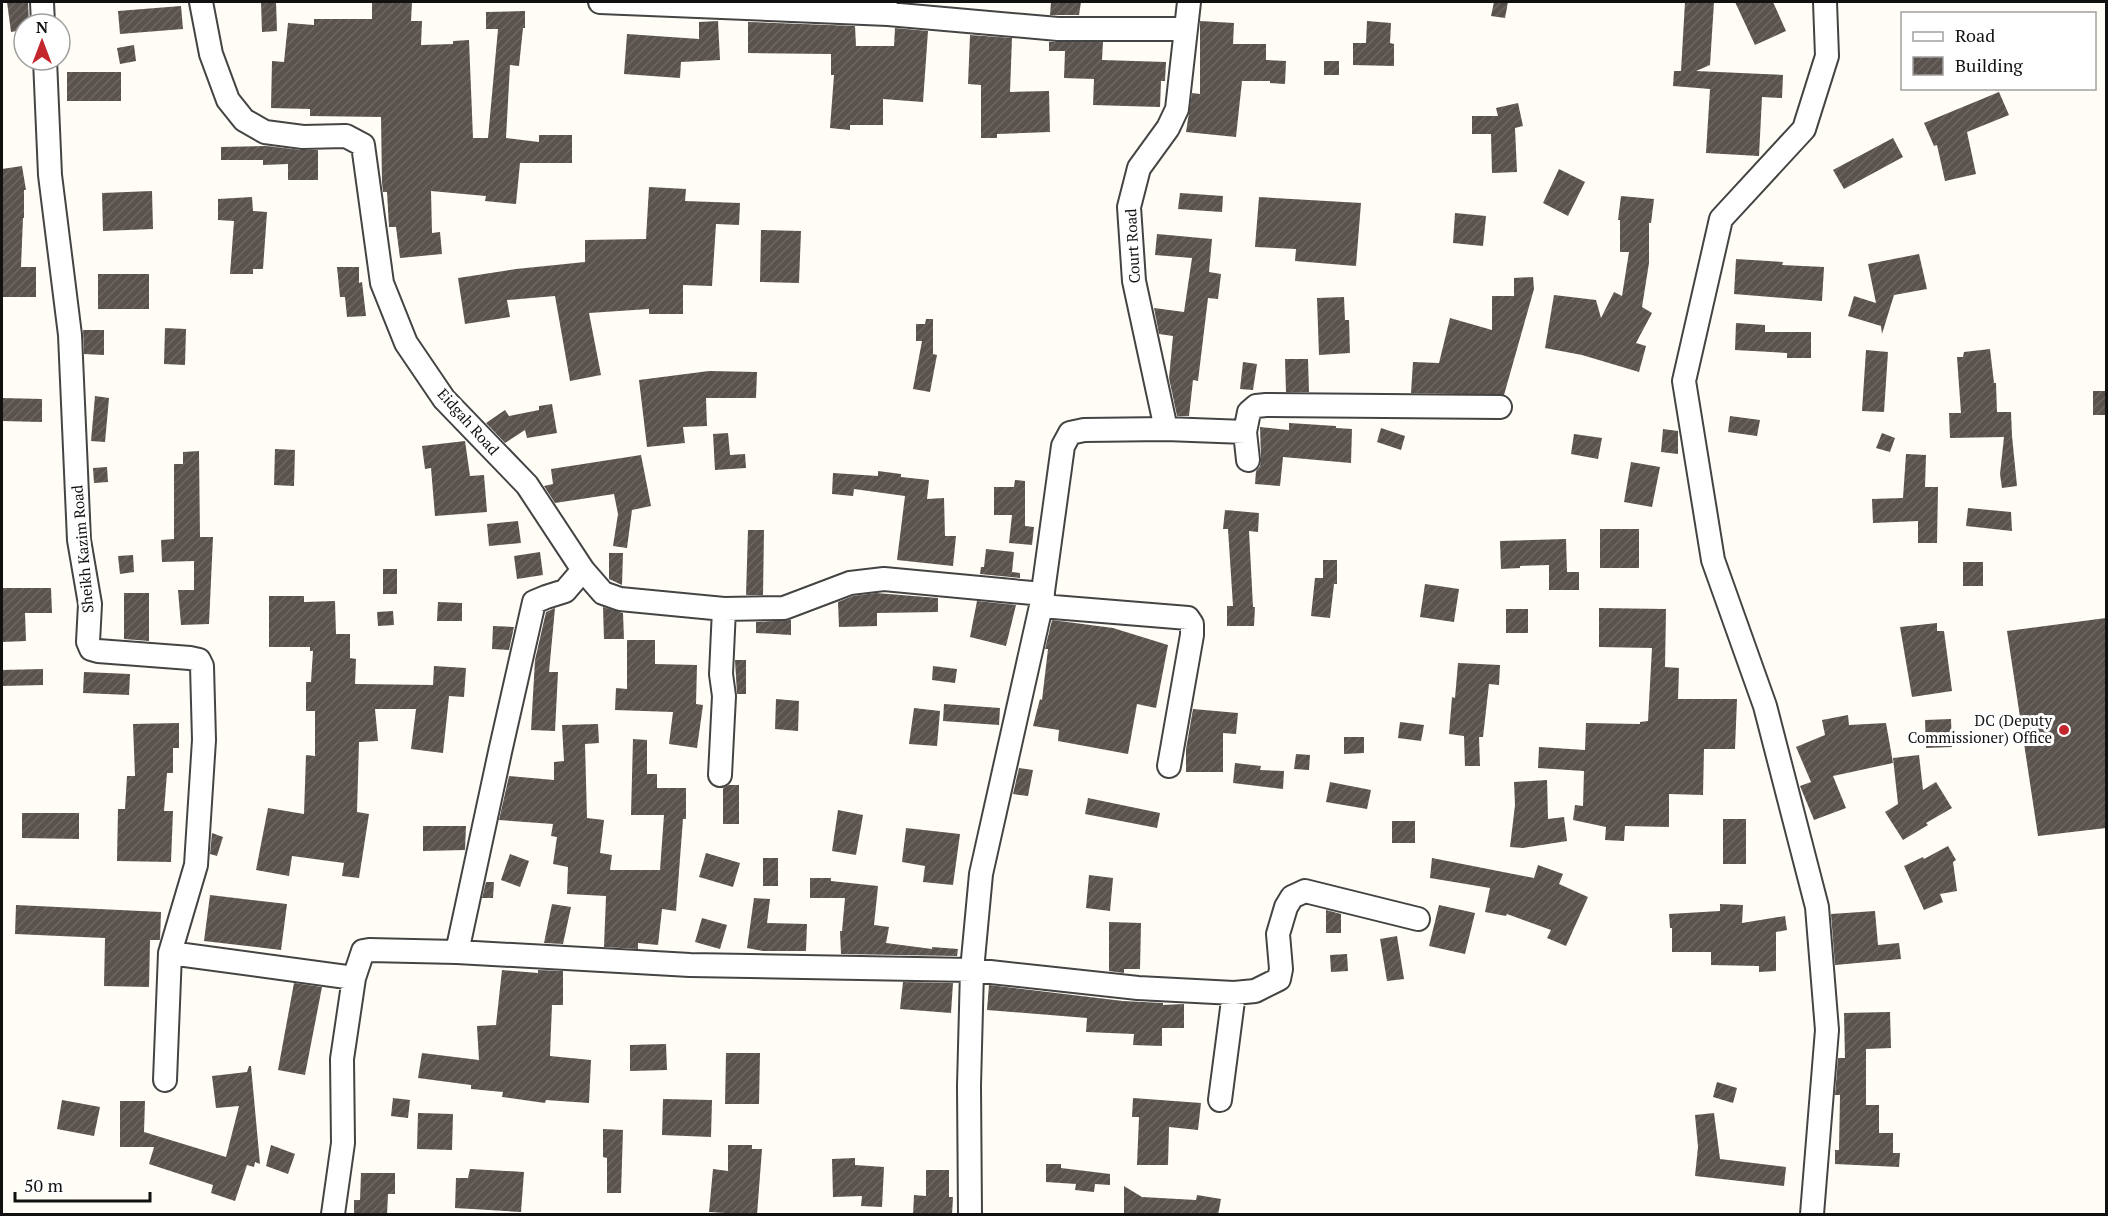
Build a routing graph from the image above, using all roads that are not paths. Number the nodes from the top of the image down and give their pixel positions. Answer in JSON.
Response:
{"nodes":[{"id":1,"x":201,"y":2,"type":"edge"},
{"id":2,"x":600,"y":2,"type":"edge"},
{"id":3,"x":1189,"y":2,"type":"edge"},
{"id":4,"x":1826,"y":2,"type":"edge"},
{"id":5,"x":886,"y":8,"type":"edge"},
{"id":6,"x":1186,"y":29,"type":"junction"},
{"id":7,"x":46,"y":72,"type":"edge"},
{"id":8,"x":1500,"y":407,"type":"dead end"},
{"id":9,"x":1167,"y":429,"type":"junction"},
{"id":10,"x":1245,"y":432,"type":"junction"},
{"id":11,"x":1248,"y":459,"type":"dead end"},
{"id":12,"x":583,"y":570,"type":"junction"},
{"id":13,"x":1042,"y":600,"type":"junction"},
{"id":14,"x":724,"y":609,"type":"junction"},
{"id":15,"x":1169,"y":765,"type":"dead end"},
{"id":16,"x":720,"y":775,"type":"dead end"},
{"id":17,"x":1418,"y":919,"type":"dead end"},
{"id":18,"x":457,"y":952,"type":"junction"},
{"id":19,"x":170,"y":954,"type":"junction"},
{"id":20,"x":972,"y":970,"type":"junction"},
{"id":21,"x":354,"y":978,"type":"junction"},
{"id":22,"x":1234,"y":993,"type":"junction"},
{"id":23,"x":165,"y":1080,"type":"dead end"},
{"id":24,"x":1220,"y":1100,"type":"dead end"},
{"id":25,"x":333,"y":1215,"type":"edge"},
{"id":26,"x":970,"y":1215,"type":"edge"},
{"id":27,"x":1812,"y":1215,"type":"edge"}],
"edges":[{"from":1,"to":12,"type":"street","name":"Eidgah Road"},
{"from":2,"to":5,"type":"street"},
{"from":3,"to":6,"type":"street","name":"Court Road"},
{"from":4,"to":27,"type":"street"},
{"from":5,"to":6,"type":"street"},
{"from":6,"to":9,"type":"street","name":"Court Road"},
{"from":7,"to":19,"type":"street","name":"Sheikh Kazim Road"},
{"from":8,"to":10,"type":"street"},
{"from":9,"to":10,"type":"street"},
{"from":9,"to":13,"type":"street"},
{"from":10,"to":11,"type":"street"},
{"from":12,"to":14,"type":"street","name":"Eidgah Road"},
{"from":12,"to":18,"type":"street"},
{"from":13,"to":14,"type":"street","name":"Eidgah Road"},
{"from":13,"to":15,"type":"street","name":"Eidgah Road"},
{"from":13,"to":20,"type":"street"},
{"from":14,"to":16,"type":"street"},
{"from":17,"to":22,"type":"street"},
{"from":18,"to":20,"type":"street"},
{"from":18,"to":21,"type":"street"},
{"from":19,"to":21,"type":"street"},
{"from":19,"to":23,"type":"street","name":"Sheikh Kazim Road"},
{"from":20,"to":22,"type":"street"},
{"from":20,"to":26,"type":"street"},
{"from":21,"to":25,"type":"street"},
{"from":22,"to":24,"type":"street"}]}
